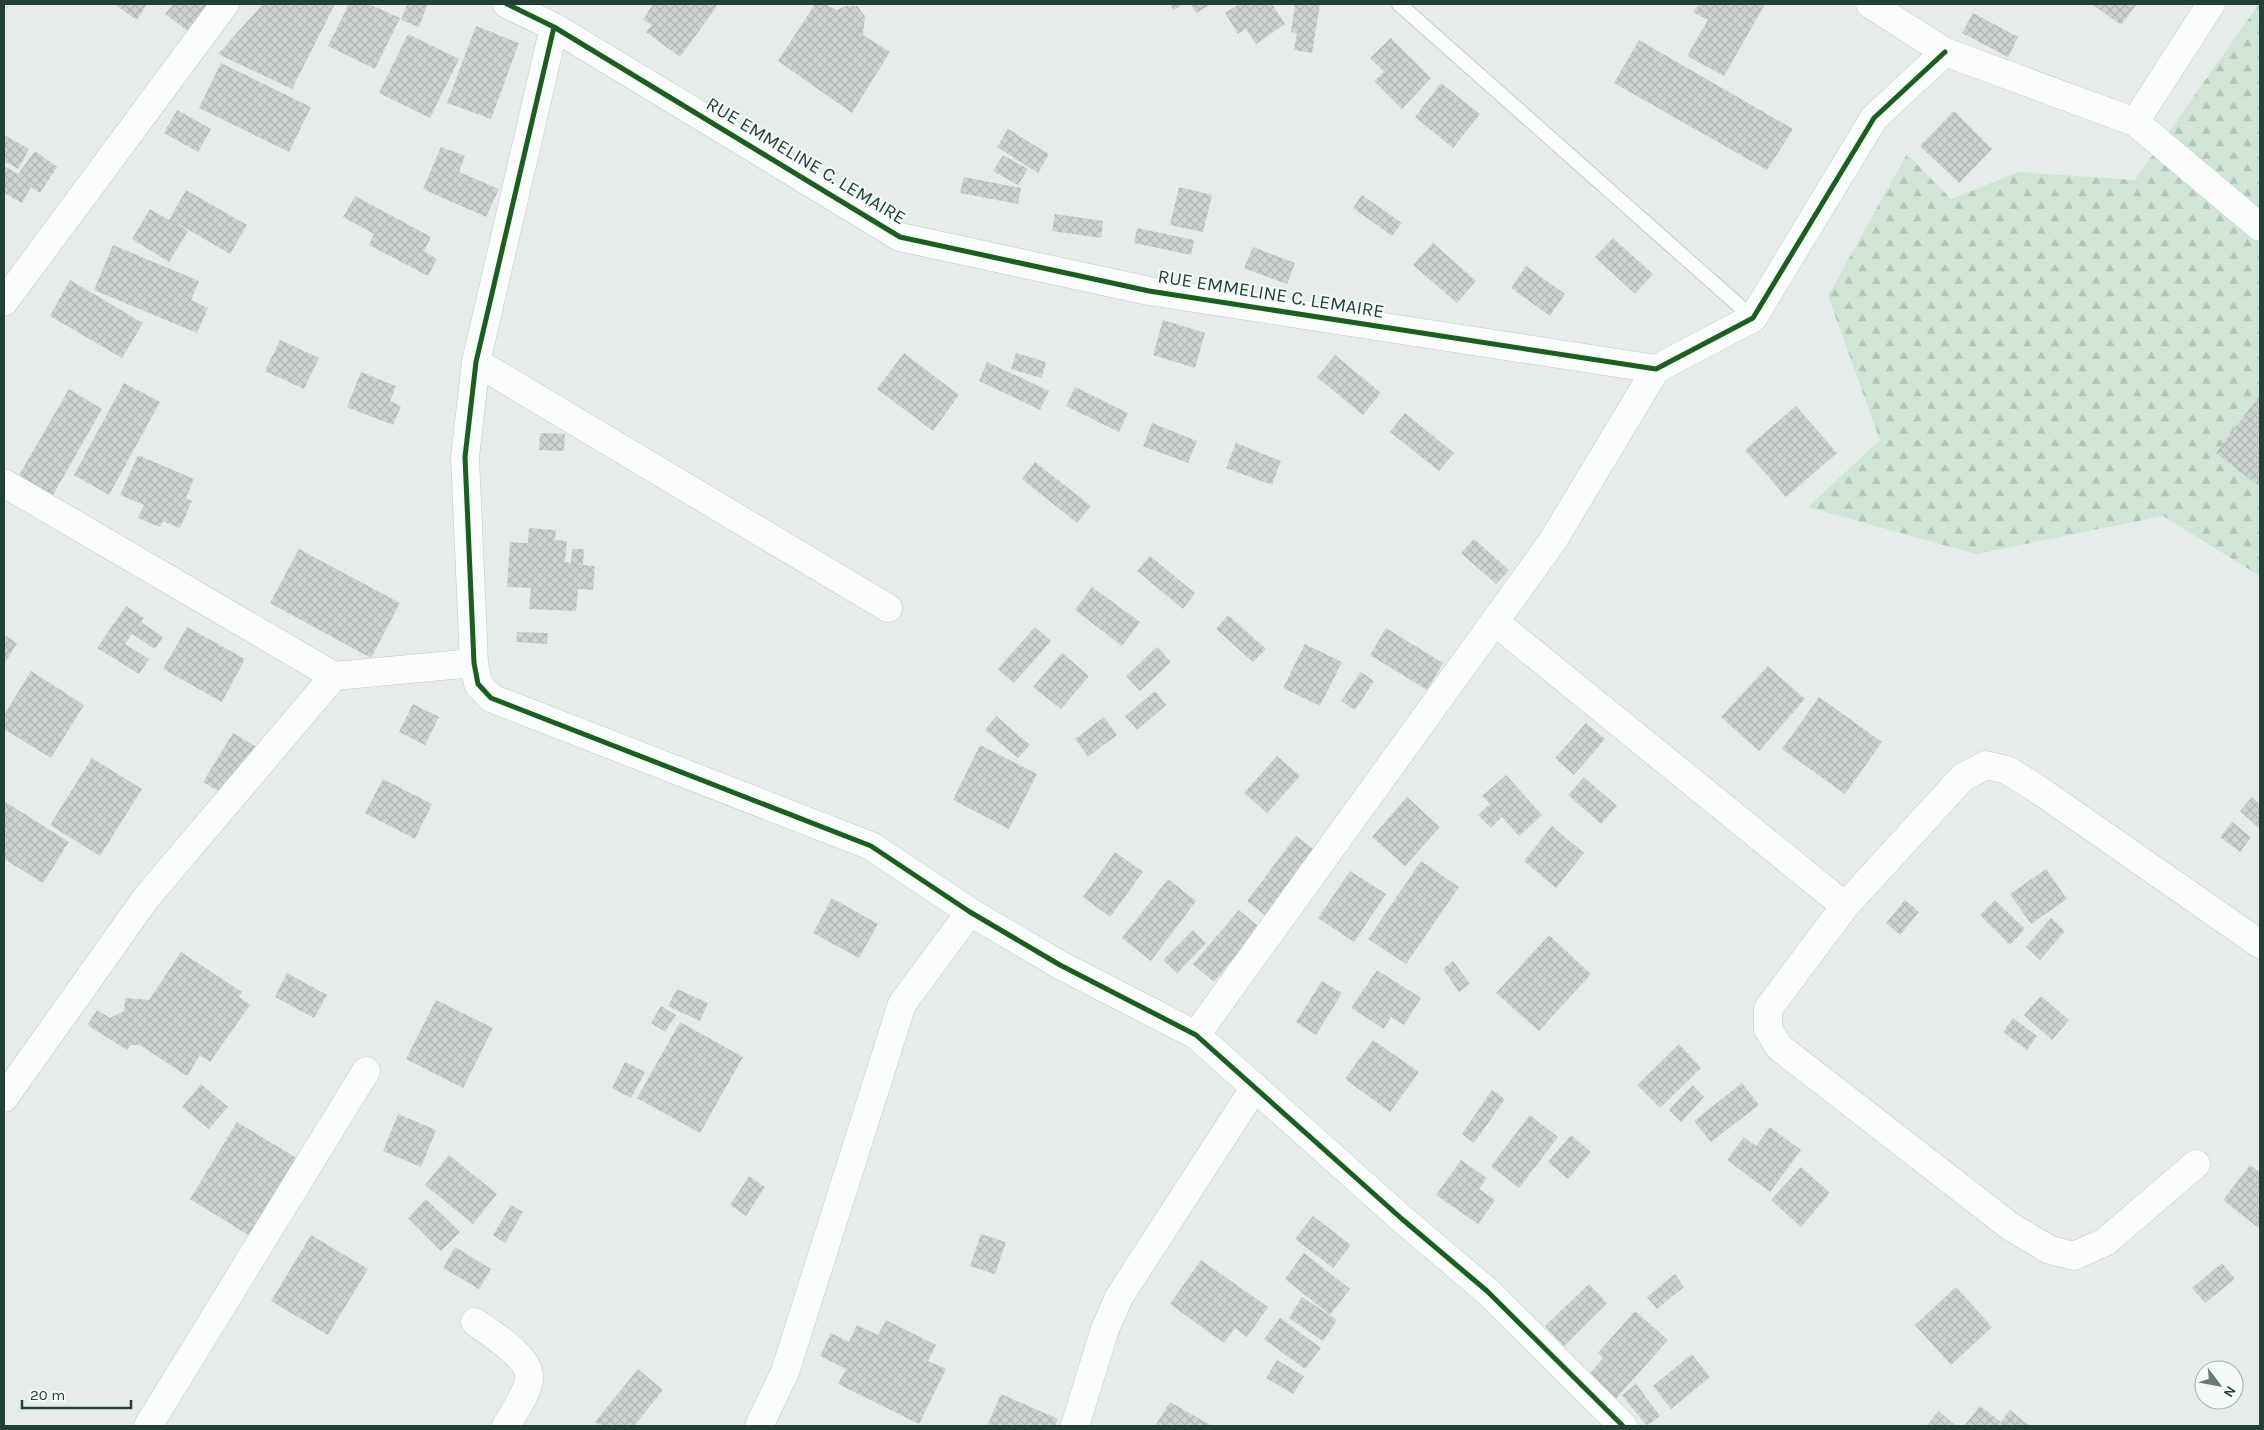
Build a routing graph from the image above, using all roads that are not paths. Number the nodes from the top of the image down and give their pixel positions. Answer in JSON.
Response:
{"nodes":[{"id":1,"x":225,"y":4,"type":"edge"},
{"id":2,"x":508,"y":4,"type":"edge"},
{"id":3,"x":1400,"y":4,"type":"edge"},
{"id":4,"x":1870,"y":4,"type":"edge"},
{"id":5,"x":2211,"y":4,"type":"edge"},
{"id":6,"x":554,"y":27,"type":"junction"},
{"id":7,"x":1945,"y":52,"type":"junction"},
{"id":8,"x":2135,"y":122,"type":"junction"},
{"id":9,"x":2260,"y":227,"type":"edge"},
{"id":10,"x":4,"y":302,"type":"edge"},
{"id":11,"x":1753,"y":318,"type":"junction"},
{"id":12,"x":476,"y":362,"type":"junction"},
{"id":13,"x":1656,"y":369,"type":"junction"},
{"id":14,"x":4,"y":483,"type":"edge"},
{"id":15,"x":888,"y":608,"type":"dead end"},
{"id":16,"x":1495,"y":622,"type":"junction"},
{"id":17,"x":474,"y":663,"type":"junction"},
{"id":18,"x":334,"y":676,"type":"junction"},
{"id":19,"x":1845,"y":906,"type":"junction"},
{"id":20,"x":970,"y":912,"type":"junction"},
{"id":21,"x":2260,"y":944,"type":"edge"},
{"id":22,"x":1196,"y":1035,"type":"junction"},
{"id":23,"x":366,"y":1071,"type":"dead end"},
{"id":24,"x":1255,"y":1087,"type":"junction"},
{"id":25,"x":4,"y":1098,"type":"edge"},
{"id":26,"x":2196,"y":1164,"type":"dead end"},
{"id":27,"x":475,"y":1322,"type":"dead end"},
{"id":28,"x":148,"y":1426,"type":"edge"},
{"id":29,"x":506,"y":1426,"type":"edge"},
{"id":30,"x":759,"y":1426,"type":"edge"},
{"id":31,"x":1075,"y":1426,"type":"edge"},
{"id":32,"x":1623,"y":1426,"type":"edge"}],
"edges":[{"from":1,"to":10,"type":"street"},
{"from":2,"to":6,"type":"street","name":"RUE EMMELINE C. LEMAIRE"},
{"from":3,"to":11,"type":"lane"},
{"from":4,"to":7,"type":"street"},
{"from":5,"to":8,"type":"street"},
{"from":6,"to":12,"type":"street"},
{"from":6,"to":13,"type":"street","name":"RUE EMMELINE C. LEMAIRE"},
{"from":7,"to":8,"type":"street"},
{"from":7,"to":11,"type":"street"},
{"from":8,"to":9,"type":"street"},
{"from":11,"to":13,"type":"street"},
{"from":12,"to":15,"type":"street"},
{"from":12,"to":17,"type":"street"},
{"from":13,"to":16,"type":"street"},
{"from":14,"to":18,"type":"street"},
{"from":16,"to":19,"type":"street"},
{"from":16,"to":22,"type":"street"},
{"from":17,"to":18,"type":"street"},
{"from":17,"to":20,"type":"street"},
{"from":18,"to":25,"type":"street"},
{"from":19,"to":21,"type":"street"},
{"from":19,"to":26,"type":"street"},
{"from":20,"to":22,"type":"street"},
{"from":20,"to":30,"type":"street"},
{"from":22,"to":24,"type":"street"},
{"from":23,"to":28,"type":"street"},
{"from":24,"to":31,"type":"street"},
{"from":24,"to":32,"type":"street"},
{"from":27,"to":29,"type":"street"}]}
